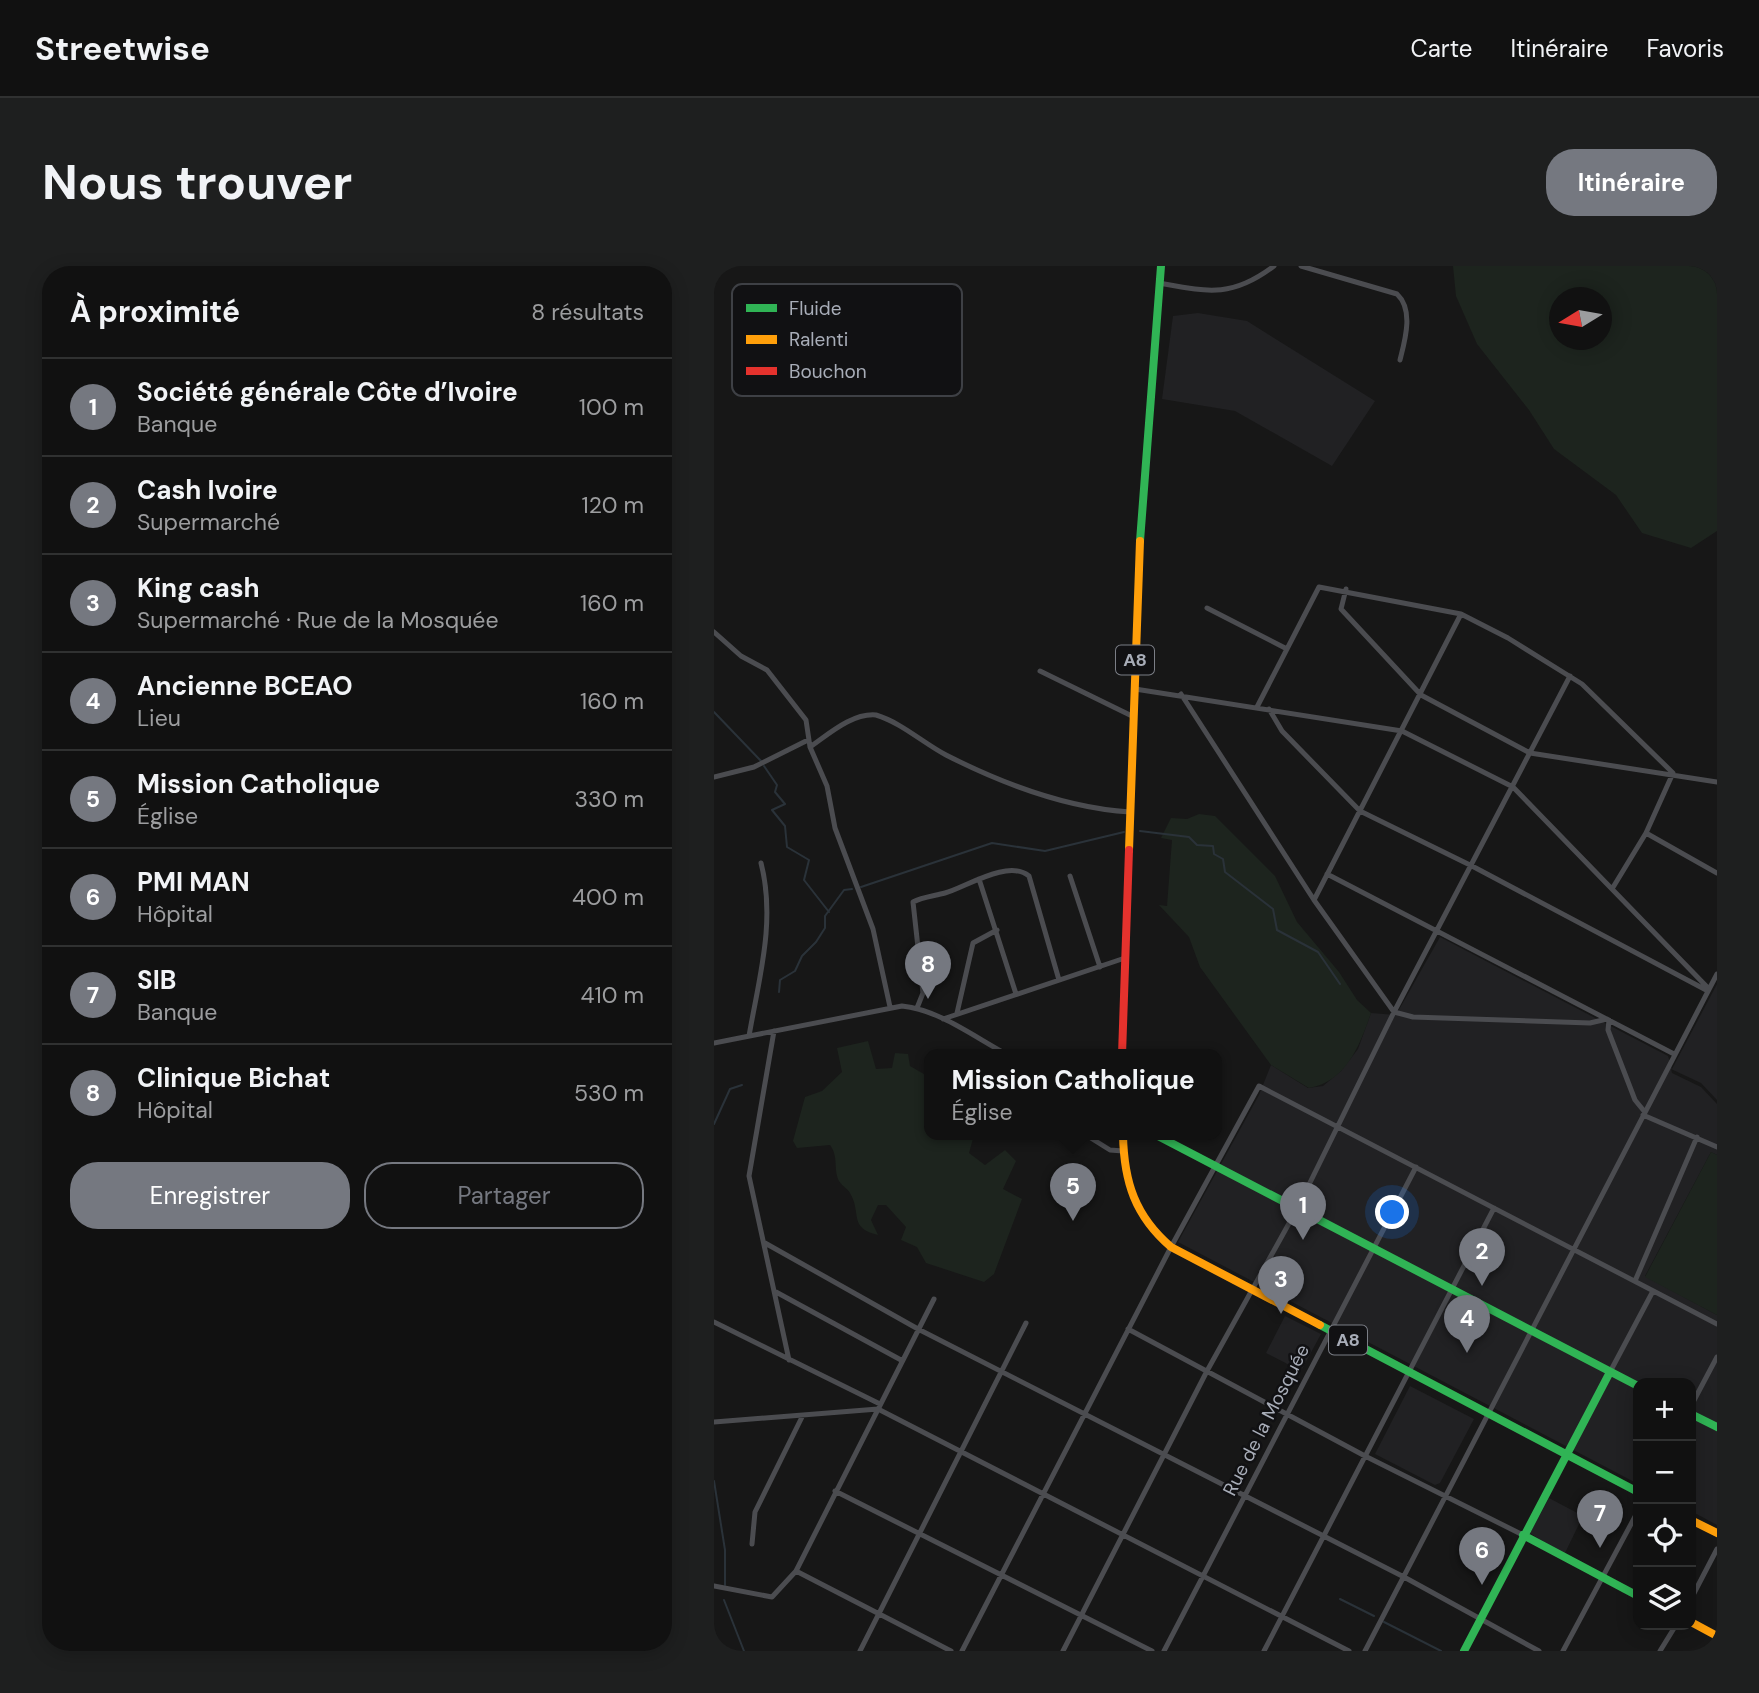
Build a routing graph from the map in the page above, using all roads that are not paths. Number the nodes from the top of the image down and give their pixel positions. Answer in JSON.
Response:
{"nodes":[{"id":1,"x":1161,"y":266,"type":"edge"},
{"id":2,"x":1273,"y":266,"type":"edge"},
{"id":3,"x":1301,"y":266,"type":"edge"},
{"id":4,"x":1159,"y":283,"type":"junction"},
{"id":5,"x":1401,"y":360,"type":"dead end"},
{"id":6,"x":1346,"y":589,"type":"junction"},
{"id":7,"x":1207,"y":608,"type":"dead end"},
{"id":8,"x":1461,"y":614,"type":"junction"},
{"id":9,"x":714,"y":632,"type":"edge"},
{"id":10,"x":1287,"y":649,"type":"junction"},
{"id":11,"x":1040,"y":671,"type":"dead end"},
{"id":12,"x":1570,"y":676,"type":"junction"},
{"id":13,"x":1135,"y":688,"type":"junction"},
{"id":14,"x":1181,"y":694,"type":"junction"},
{"id":15,"x":1421,"y":695,"type":"junction"},
{"id":16,"x":1257,"y":707,"type":"junction"},
{"id":17,"x":1269,"y":709,"type":"junction"},
{"id":18,"x":1134,"y":717,"type":"junction"},
{"id":19,"x":1402,"y":731,"type":"junction"},
{"id":20,"x":809,"y":743,"type":"junction"},
{"id":21,"x":1530,"y":753,"type":"junction"},
{"id":22,"x":1673,"y":773,"type":"junction"},
{"id":23,"x":714,"y":777,"type":"edge"},
{"id":24,"x":1717,"y":782,"type":"edge"},
{"id":25,"x":1513,"y":787,"type":"junction"},
{"id":26,"x":1360,"y":811,"type":"junction"},
{"id":27,"x":1130,"y":812,"type":"junction"},
{"id":28,"x":1646,"y":833,"type":"junction"},
{"id":29,"x":761,"y":863,"type":"dead end"},
{"id":30,"x":1472,"y":866,"type":"junction"},
{"id":31,"x":1717,"y":873,"type":"edge"},
{"id":32,"x":1327,"y":874,"type":"junction"},
{"id":33,"x":1070,"y":876,"type":"dead end"},
{"id":34,"x":979,"y":879,"type":"junction"},
{"id":35,"x":1612,"y":889,"type":"junction"},
{"id":36,"x":1314,"y":900,"type":"junction"},
{"id":37,"x":997,"y":930,"type":"junction"},
{"id":38,"x":1437,"y":931,"type":"junction"},
{"id":39,"x":1125,"y":958,"type":"junction"},
{"id":40,"x":1100,"y":967,"type":"junction"},
{"id":41,"x":1717,"y":974,"type":"edge"},
{"id":42,"x":1059,"y":980,"type":"junction"},
{"id":43,"x":1708,"y":990,"type":"junction"},
{"id":44,"x":1016,"y":995,"type":"junction"},
{"id":45,"x":890,"y":1007,"type":"junction"},
{"id":46,"x":918,"y":1008,"type":"junction"},
{"id":47,"x":1394,"y":1012,"type":"junction"},
{"id":48,"x":957,"y":1013,"type":"junction"},
{"id":49,"x":943,"y":1019,"type":"junction"},
{"id":50,"x":1608,"y":1020,"type":"junction"},
{"id":51,"x":774,"y":1031,"type":"junction"},
{"id":52,"x":749,"y":1036,"type":"junction"},
{"id":53,"x":714,"y":1043,"type":"edge"},
{"id":54,"x":997,"y":1049,"type":"edge"},
{"id":55,"x":1122,"y":1049,"type":"edge"},
{"id":56,"x":1674,"y":1054,"type":"junction"},
{"id":57,"x":1644,"y":1113,"type":"junction"},
{"id":58,"x":1340,"y":1126,"type":"junction"},
{"id":59,"x":1697,"y":1137,"type":"junction"},
{"id":60,"x":1094,"y":1140,"type":"edge"},
{"id":61,"x":1123,"y":1140,"type":"edge"},
{"id":62,"x":1166,"y":1140,"type":"edge"},
{"id":63,"x":1717,"y":1147,"type":"edge"},
{"id":64,"x":1123,"y":1152,"type":"junction"},
{"id":65,"x":1214,"y":1164,"type":"junction"},
{"id":66,"x":1416,"y":1167,"type":"junction"},
{"id":67,"x":1494,"y":1208,"type":"junction"},
{"id":68,"x":1297,"y":1209,"type":"junction"},
{"id":69,"x":765,"y":1242,"type":"junction"},
{"id":70,"x":1171,"y":1247,"type":"junction"},
{"id":71,"x":1372,"y":1249,"type":"junction"},
{"id":72,"x":1572,"y":1249,"type":"junction"},
{"id":73,"x":1635,"y":1282,"type":"junction"},
{"id":74,"x":1253,"y":1290,"type":"junction"},
{"id":75,"x":1453,"y":1291,"type":"junction"},
{"id":76,"x":1653,"y":1291,"type":"junction"},
{"id":77,"x":776,"y":1292,"type":"junction"},
{"id":78,"x":933,"y":1299,"type":"dead end"},
{"id":79,"x":714,"y":1322,"type":"edge"},
{"id":80,"x":1026,"y":1324,"type":"dead end"},
{"id":81,"x":1717,"y":1324,"type":"edge"},
{"id":82,"x":918,"y":1329,"type":"junction"},
{"id":83,"x":1128,"y":1329,"type":"junction"},
{"id":84,"x":1330,"y":1330,"type":"junction"},
{"id":85,"x":1529,"y":1331,"type":"junction"},
{"id":86,"x":1717,"y":1357,"type":"edge"},
{"id":87,"x":789,"y":1360,"type":"junction"},
{"id":88,"x":901,"y":1360,"type":"junction"},
{"id":89,"x":1207,"y":1371,"type":"junction"},
{"id":90,"x":1000,"y":1372,"type":"junction"},
{"id":91,"x":1410,"y":1372,"type":"junction"},
{"id":92,"x":1610,"y":1372,"type":"junction"},
{"id":93,"x":1633,"y":1384,"type":"edge"},
{"id":94,"x":1696,"y":1397,"type":"edge"},
{"id":95,"x":879,"y":1406,"type":"junction"},
{"id":96,"x":1085,"y":1412,"type":"junction"},
{"id":97,"x":1487,"y":1413,"type":"junction"},
{"id":98,"x":803,"y":1415,"type":"junction"},
{"id":99,"x":1286,"y":1415,"type":"junction"},
{"id":100,"x":1696,"y":1416,"type":"edge"},
{"id":101,"x":714,"y":1422,"type":"edge"},
{"id":102,"x":1717,"y":1427,"type":"edge"},
{"id":103,"x":958,"y":1451,"type":"junction"},
{"id":104,"x":1165,"y":1453,"type":"junction"},
{"id":105,"x":1566,"y":1454,"type":"junction"},
{"id":106,"x":1365,"y":1456,"type":"junction"},
{"id":107,"x":1633,"y":1489,"type":"edge"},
{"id":108,"x":835,"y":1491,"type":"junction"},
{"id":109,"x":1044,"y":1492,"type":"junction"},
{"id":110,"x":1245,"y":1495,"type":"junction"},
{"id":111,"x":1443,"y":1497,"type":"junction"},
{"id":112,"x":1633,"y":1520,"type":"edge"},
{"id":113,"x":1696,"y":1522,"type":"edge"},
{"id":114,"x":1717,"y":1533,"type":"edge"},
{"id":115,"x":919,"y":1534,"type":"junction"},
{"id":116,"x":1123,"y":1534,"type":"junction"},
{"id":117,"x":1324,"y":1535,"type":"junction"},
{"id":118,"x":1523,"y":1535,"type":"junction"},
{"id":119,"x":752,"y":1544,"type":"dead end"},
{"id":120,"x":1717,"y":1549,"type":"edge"},
{"id":121,"x":796,"y":1571,"type":"junction"},
{"id":122,"x":1001,"y":1575,"type":"junction"},
{"id":123,"x":1203,"y":1577,"type":"junction"},
{"id":124,"x":1404,"y":1577,"type":"junction"},
{"id":125,"x":1602,"y":1577,"type":"junction"},
{"id":126,"x":714,"y":1586,"type":"edge"},
{"id":127,"x":1696,"y":1589,"type":"edge"},
{"id":128,"x":1633,"y":1593,"type":"edge"},
{"id":129,"x":1081,"y":1614,"type":"junction"},
{"id":130,"x":879,"y":1615,"type":"junction"},
{"id":131,"x":1281,"y":1616,"type":"junction"},
{"id":132,"x":1480,"y":1618,"type":"junction"},
{"id":133,"x":1696,"y":1625,"type":"edge"},
{"id":134,"x":1673,"y":1630,"type":"edge"},
{"id":135,"x":1717,"y":1636,"type":"edge"},
{"id":136,"x":860,"y":1651,"type":"edge"},
{"id":137,"x":951,"y":1651,"type":"edge"},
{"id":138,"x":962,"y":1651,"type":"edge"},
{"id":139,"x":1063,"y":1651,"type":"edge"},
{"id":140,"x":1152,"y":1651,"type":"edge"},
{"id":141,"x":1164,"y":1651,"type":"edge"},
{"id":142,"x":1264,"y":1651,"type":"edge"},
{"id":143,"x":1349,"y":1651,"type":"edge"},
{"id":144,"x":1365,"y":1651,"type":"edge"},
{"id":145,"x":1464,"y":1651,"type":"edge"},
{"id":146,"x":1539,"y":1651,"type":"edge"},
{"id":147,"x":1563,"y":1651,"type":"edge"},
{"id":148,"x":1660,"y":1651,"type":"edge"}],
"edges":[{"from":1,"to":4,"type":"main road","number":"A8"},
{"from":2,"to":4,"type":"street"},
{"from":3,"to":5,"type":"street"},
{"from":4,"to":13,"type":"main road","number":"A8"},
{"from":6,"to":8,"type":"street"},
{"from":6,"to":10,"type":"street"},
{"from":6,"to":15,"type":"street"},
{"from":7,"to":10,"type":"street"},
{"from":8,"to":12,"type":"street"},
{"from":8,"to":15,"type":"street"},
{"from":9,"to":20,"type":"street"},
{"from":10,"to":16,"type":"street"},
{"from":11,"to":18,"type":"street"},
{"from":12,"to":21,"type":"street"},
{"from":12,"to":22,"type":"street"},
{"from":13,"to":14,"type":"street"},
{"from":13,"to":18,"type":"main road","number":"A8"},
{"from":14,"to":16,"type":"street"},
{"from":14,"to":36,"type":"street"},
{"from":15,"to":19,"type":"street"},
{"from":15,"to":21,"type":"street"},
{"from":16,"to":17,"type":"street"},
{"from":17,"to":19,"type":"street"},
{"from":17,"to":26,"type":"street"},
{"from":18,"to":27,"type":"main road","number":"A8"},
{"from":19,"to":25,"type":"street"},
{"from":19,"to":26,"type":"street"},
{"from":20,"to":23,"type":"street"},
{"from":20,"to":27,"type":"street"},
{"from":20,"to":45,"type":"street"},
{"from":21,"to":22,"type":"street"},
{"from":21,"to":25,"type":"street"},
{"from":22,"to":24,"type":"street"},
{"from":22,"to":28,"type":"street"},
{"from":25,"to":30,"type":"street"},
{"from":25,"to":35,"type":"street"},
{"from":26,"to":30,"type":"street"},
{"from":26,"to":32,"type":"street"},
{"from":27,"to":39,"type":"main road","number":"A8"},
{"from":28,"to":31,"type":"street"},
{"from":28,"to":35,"type":"street"},
{"from":29,"to":52,"type":"street"},
{"from":30,"to":38,"type":"street"},
{"from":30,"to":43,"type":"street"},
{"from":32,"to":36,"type":"street"},
{"from":32,"to":38,"type":"street"},
{"from":33,"to":40,"type":"street"},
{"from":34,"to":37,"type":"street"},
{"from":34,"to":42,"type":"street"},
{"from":34,"to":46,"type":"street"},
{"from":35,"to":43,"type":"street"},
{"from":36,"to":47,"type":"street"},
{"from":37,"to":44,"type":"street"},
{"from":37,"to":48,"type":"street"},
{"from":38,"to":47,"type":"street"},
{"from":38,"to":50,"type":"street"},
{"from":39,"to":40,"type":"street"},
{"from":39,"to":55,"type":"main road","number":"A8"},
{"from":40,"to":42,"type":"street"},
{"from":41,"to":43,"type":"street"},
{"from":42,"to":44,"type":"street"},
{"from":43,"to":56,"type":"street"},
{"from":44,"to":48,"type":"street"},
{"from":45,"to":46,"type":"street"},
{"from":45,"to":51,"type":"street"},
{"from":46,"to":49,"type":"street"},
{"from":47,"to":50,"type":"street"},
{"from":47,"to":58,"type":"street"},
{"from":48,"to":49,"type":"street"},
{"from":49,"to":54,"type":"street"},
{"from":50,"to":56,"type":"street"},
{"from":50,"to":57,"type":"street"},
{"from":51,"to":52,"type":"street"},
{"from":51,"to":69,"type":"street"},
{"from":52,"to":53,"type":"street"},
{"from":56,"to":57,"type":"street"},
{"from":57,"to":59,"type":"street"},
{"from":57,"to":72,"type":"street"},
{"from":58,"to":65,"type":"street"},
{"from":58,"to":66,"type":"street"},
{"from":58,"to":68,"type":"street"},
{"from":59,"to":63,"type":"street"},
{"from":59,"to":73,"type":"street"},
{"from":60,"to":64,"type":"street"},
{"from":61,"to":64,"type":"main road","number":"A8"},
{"from":62,"to":65,"type":"main road"},
{"from":64,"to":70,"type":"main road","number":"A8"},
{"from":65,"to":68,"type":"main road"},
{"from":65,"to":70,"type":"street"},
{"from":66,"to":67,"type":"street"},
{"from":66,"to":71,"type":"street","name":"Rue de la Mosquée"},
{"from":67,"to":72,"type":"street"},
{"from":67,"to":75,"type":"street"},
{"from":68,"to":71,"type":"main road"},
{"from":68,"to":74,"type":"street"},
{"from":69,"to":77,"type":"street"},
{"from":69,"to":82,"type":"street"},
{"from":70,"to":74,"type":"main road","number":"A8"},
{"from":70,"to":83,"type":"street"},
{"from":71,"to":75,"type":"main road"},
{"from":71,"to":84,"type":"street","name":"Rue de la Mosquée"},
{"from":72,"to":73,"type":"street"},
{"from":72,"to":85,"type":"street"},
{"from":73,"to":76,"type":"street"},
{"from":74,"to":84,"type":"main road","number":"A8"},
{"from":74,"to":89,"type":"street"},
{"from":75,"to":85,"type":"main road"},
{"from":75,"to":91,"type":"street"},
{"from":76,"to":81,"type":"street"},
{"from":76,"to":92,"type":"street"},
{"from":77,"to":87,"type":"street"},
{"from":77,"to":88,"type":"street"},
{"from":78,"to":82,"type":"street"},
{"from":79,"to":87,"type":"street"},
{"from":80,"to":90,"type":"street"},
{"from":82,"to":88,"type":"street"},
{"from":82,"to":90,"type":"street"},
{"from":83,"to":89,"type":"street"},
{"from":83,"to":96,"type":"street"},
{"from":84,"to":91,"type":"main road","number":"A8"},
{"from":84,"to":99,"type":"street","name":"Rue de la Mosquée"},
{"from":85,"to":92,"type":"main road"},
{"from":85,"to":97,"type":"street"},
{"from":86,"to":94,"type":"street"},
{"from":87,"to":95,"type":"street"},
{"from":88,"to":95,"type":"street"},
{"from":89,"to":99,"type":"street"},
{"from":89,"to":104,"type":"street"},
{"from":90,"to":96,"type":"street"},
{"from":90,"to":103,"type":"street"},
{"from":91,"to":97,"type":"main road","number":"A8"},
{"from":91,"to":106,"type":"street"},
{"from":92,"to":93,"type":"main road"},
{"from":92,"to":105,"type":"main road"},
{"from":95,"to":98,"type":"street"},
{"from":95,"to":103,"type":"street"},
{"from":95,"to":108,"type":"street"},
{"from":96,"to":104,"type":"street"},
{"from":96,"to":109,"type":"street"},
{"from":97,"to":105,"type":"main road","number":"A8"},
{"from":97,"to":111,"type":"street"},
{"from":98,"to":101,"type":"street"},
{"from":98,"to":119,"type":"street"},
{"from":99,"to":106,"type":"street"},
{"from":99,"to":110,"type":"street","name":"Rue de la Mosquée"},
{"from":100,"to":102,"type":"main road"},
{"from":103,"to":109,"type":"street"},
{"from":103,"to":115,"type":"street"},
{"from":104,"to":110,"type":"street"},
{"from":104,"to":116,"type":"street"},
{"from":105,"to":107,"type":"main road","number":"A8"},
{"from":105,"to":118,"type":"main road"},
{"from":106,"to":111,"type":"street"},
{"from":106,"to":117,"type":"street"},
{"from":108,"to":115,"type":"street"},
{"from":108,"to":121,"type":"street"},
{"from":109,"to":116,"type":"street"},
{"from":109,"to":122,"type":"street"},
{"from":110,"to":117,"type":"street"},
{"from":110,"to":123,"type":"street","name":"Rue de la Mosquée"},
{"from":111,"to":118,"type":"street"},
{"from":111,"to":124,"type":"street"},
{"from":112,"to":125,"type":"street"},
{"from":113,"to":114,"type":"main road"},
{"from":115,"to":122,"type":"street"},
{"from":115,"to":130,"type":"street"},
{"from":116,"to":123,"type":"street"},
{"from":116,"to":129,"type":"street"},
{"from":117,"to":124,"type":"street"},
{"from":117,"to":131,"type":"street"},
{"from":118,"to":125,"type":"main road"},
{"from":118,"to":132,"type":"main road"},
{"from":120,"to":127,"type":"street"},
{"from":121,"to":126,"type":"street"},
{"from":121,"to":130,"type":"street"},
{"from":122,"to":129,"type":"street"},
{"from":122,"to":138,"type":"street"},
{"from":123,"to":131,"type":"street"},
{"from":123,"to":141,"type":"street","name":"Rue de la Mosquée"},
{"from":124,"to":132,"type":"street"},
{"from":124,"to":144,"type":"street"},
{"from":125,"to":128,"type":"main road"},
{"from":125,"to":147,"type":"street"},
{"from":129,"to":139,"type":"street"},
{"from":129,"to":140,"type":"street"},
{"from":130,"to":136,"type":"street"},
{"from":130,"to":137,"type":"street"},
{"from":131,"to":142,"type":"street"},
{"from":131,"to":143,"type":"street"},
{"from":132,"to":145,"type":"main road"},
{"from":132,"to":146,"type":"street"},
{"from":133,"to":135,"type":"main road"},
{"from":134,"to":148,"type":"street"}]}
